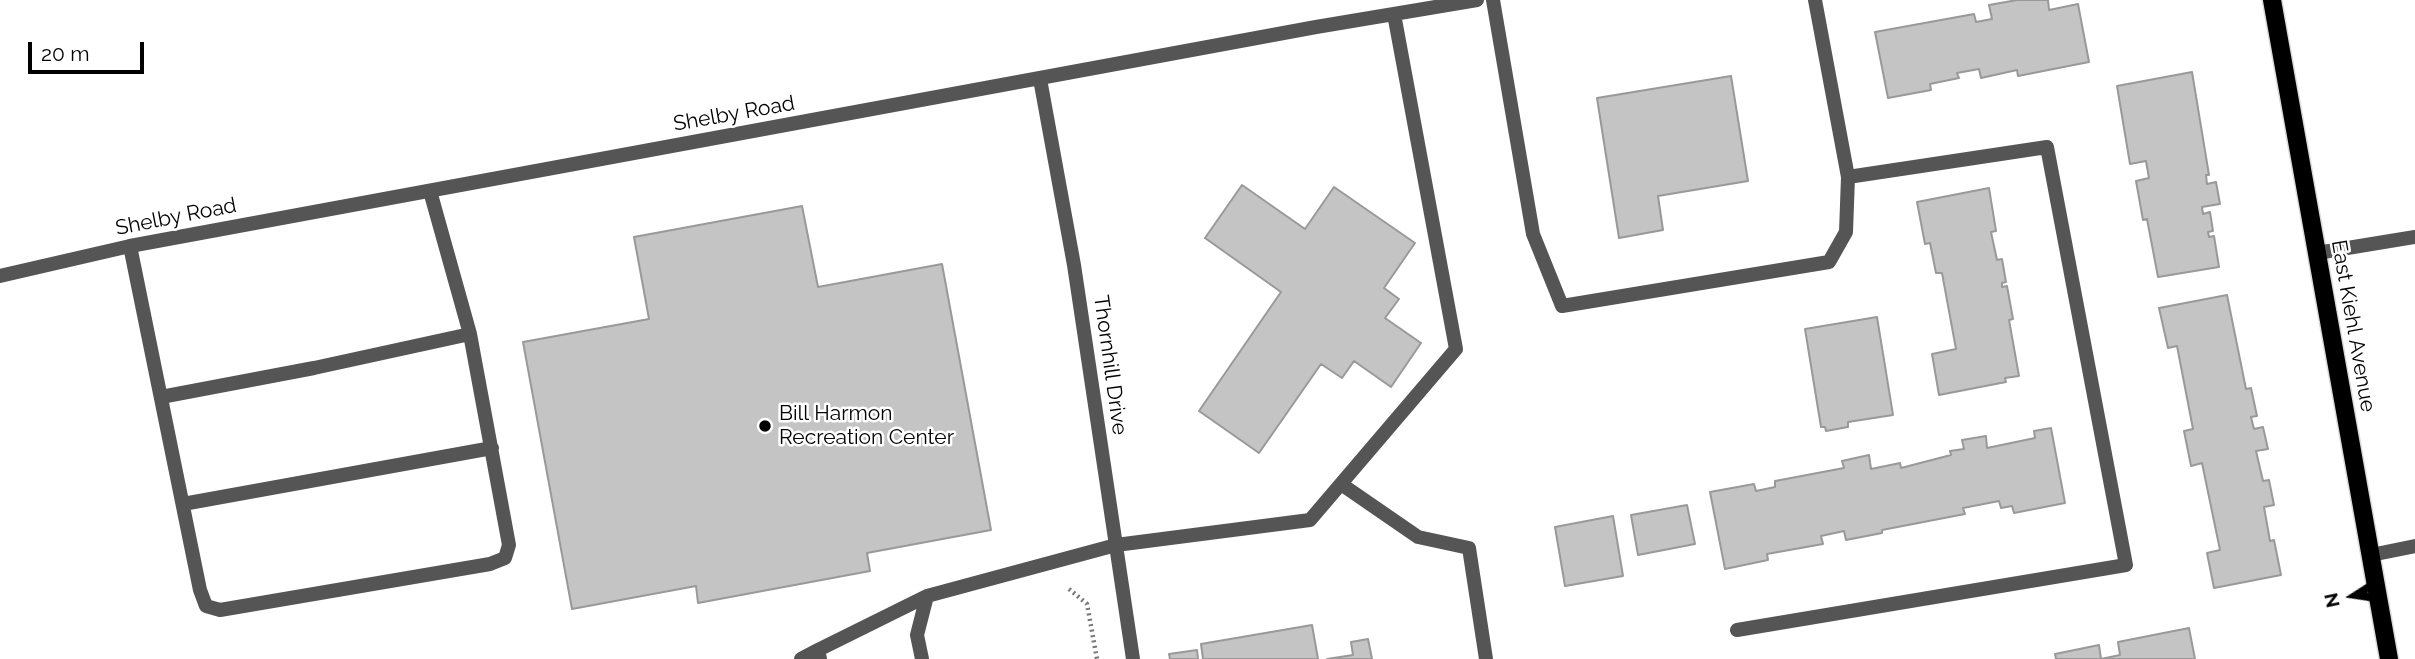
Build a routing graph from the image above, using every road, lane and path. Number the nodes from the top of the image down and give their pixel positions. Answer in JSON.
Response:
{"nodes":[{"id":1,"x":1477,"y":0,"type":"edge"},
{"id":2,"x":1493,"y":0,"type":"edge"},
{"id":3,"x":1815,"y":0,"type":"edge"},
{"id":4,"x":2272,"y":0,"type":"edge"},
{"id":5,"x":1394,"y":14,"type":"junction"},
{"id":6,"x":1040,"y":79,"type":"junction"},
{"id":7,"x":1848,"y":177,"type":"junction"},
{"id":8,"x":430,"y":191,"type":"junction"},
{"id":9,"x":2415,"y":237,"type":"edge"},
{"id":10,"x":130,"y":246,"type":"junction"},
{"id":11,"x":2316,"y":253,"type":"junction"},
{"id":12,"x":0,"y":276,"type":"edge"},
{"id":13,"x":470,"y":334,"type":"junction"},
{"id":14,"x":161,"y":397,"type":"junction"},
{"id":15,"x":492,"y":447,"type":"junction"},
{"id":16,"x":1341,"y":484,"type":"junction"},
{"id":17,"x":183,"y":505,"type":"junction"},
{"id":18,"x":1116,"y":545,"type":"junction"},
{"id":19,"x":2415,"y":546,"type":"edge"},
{"id":20,"x":2371,"y":555,"type":"junction"},
{"id":21,"x":1069,"y":589,"type":"dead end"},
{"id":22,"x":927,"y":596,"type":"junction"},
{"id":23,"x":1737,"y":630,"type":"dead end"},
{"id":24,"x":819,"y":655,"type":"edge"},
{"id":25,"x":801,"y":659,"type":"edge"},
{"id":26,"x":922,"y":659,"type":"edge"},
{"id":27,"x":1097,"y":659,"type":"edge"},
{"id":28,"x":1133,"y":659,"type":"edge"},
{"id":29,"x":1486,"y":659,"type":"edge"},
{"id":30,"x":2389,"y":659,"type":"edge"}],
"edges":[{"from":1,"to":5,"type":"street","name":"Shelby Road"},
{"from":2,"to":7,"type":"street"},
{"from":3,"to":7,"type":"street"},
{"from":4,"to":11,"type":"main road","name":"East Kiehl Avenue"},
{"from":5,"to":6,"type":"street","name":"Shelby Road"},
{"from":5,"to":16,"type":"street"},
{"from":6,"to":8,"type":"street","name":"Shelby Road"},
{"from":6,"to":18,"type":"street","name":"Thornhill Drive"},
{"from":7,"to":23,"type":"street"},
{"from":8,"to":10,"type":"street","name":"Shelby Road"},
{"from":8,"to":13,"type":"street"},
{"from":9,"to":11,"type":"street"},
{"from":10,"to":12,"type":"street","name":"Shelby Road"},
{"from":10,"to":14,"type":"street"},
{"from":11,"to":20,"type":"main road","name":"East Kiehl Avenue"},
{"from":13,"to":14,"type":"street"},
{"from":13,"to":15,"type":"street"},
{"from":14,"to":17,"type":"street"},
{"from":15,"to":17,"type":"street"},
{"from":15,"to":17,"type":"street"},
{"from":16,"to":18,"type":"street"},
{"from":16,"to":29,"type":"street"},
{"from":18,"to":22,"type":"street"},
{"from":18,"to":28,"type":"street","name":"Thornhill Drive"},
{"from":19,"to":20,"type":"street"},
{"from":20,"to":30,"type":"main road","name":"East Kiehl Avenue"},
{"from":21,"to":27,"type":"path"},
{"from":22,"to":24,"type":"street"},
{"from":22,"to":26,"type":"street"},
{"from":24,"to":25,"type":"street"}]}
